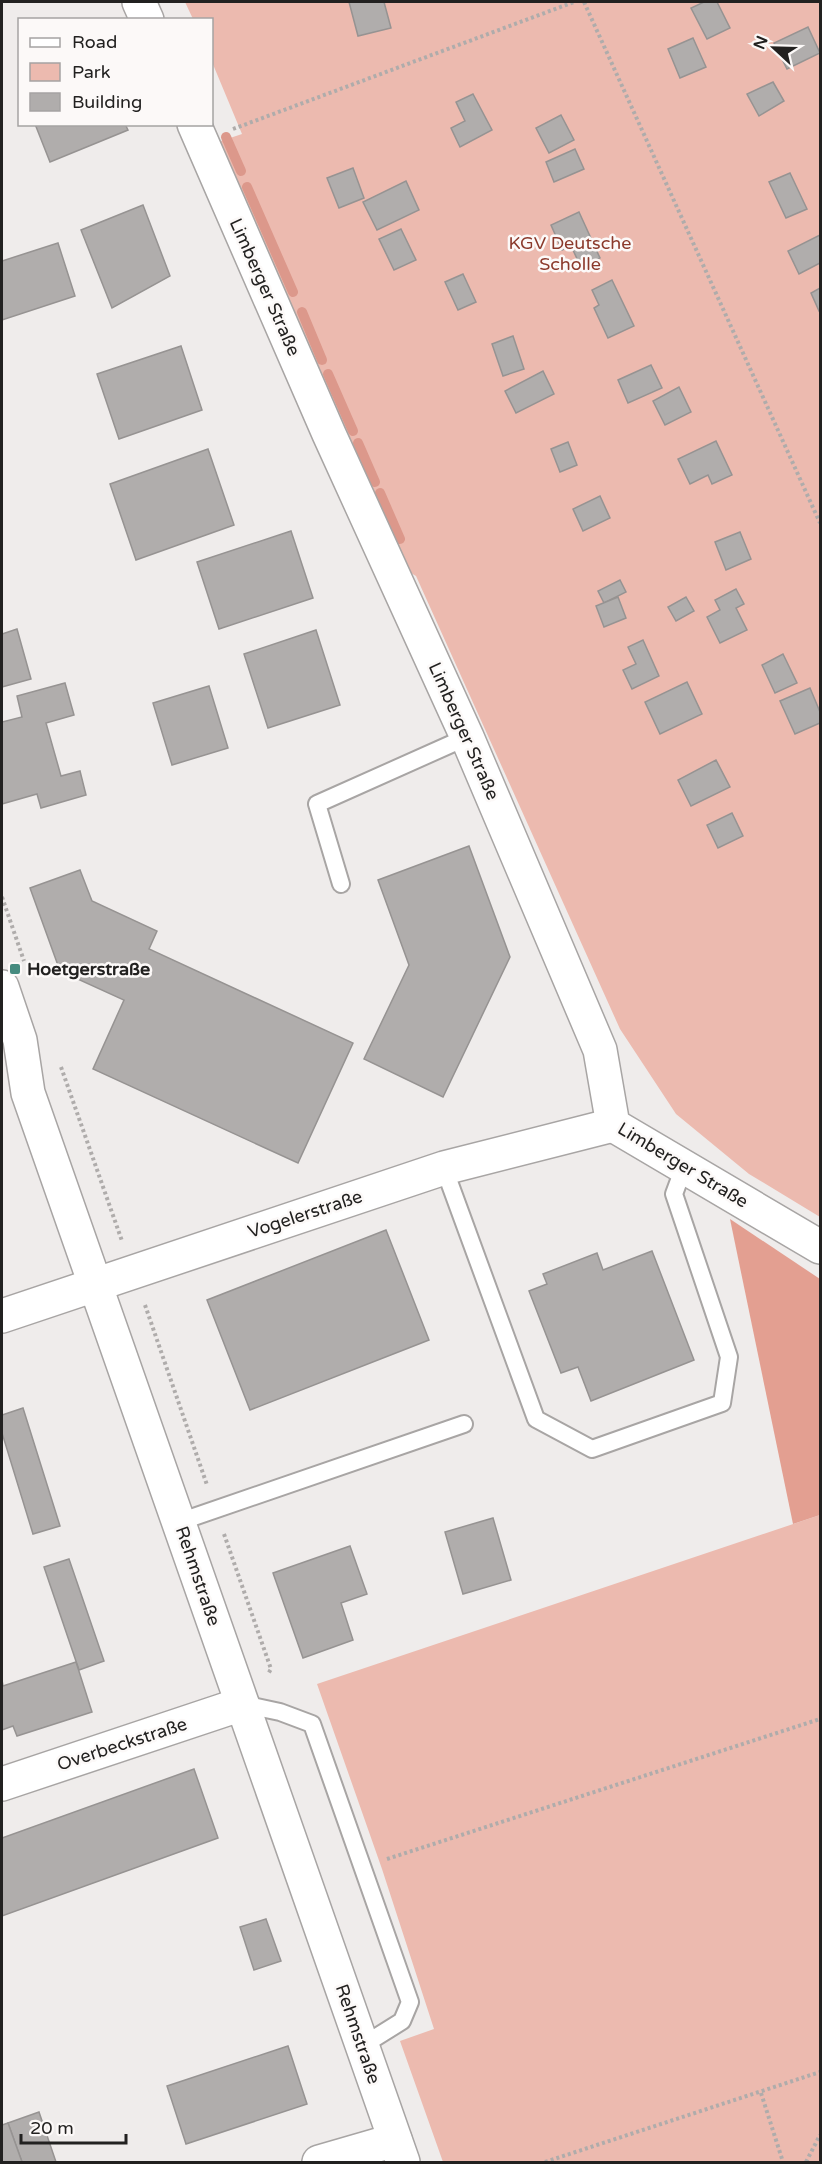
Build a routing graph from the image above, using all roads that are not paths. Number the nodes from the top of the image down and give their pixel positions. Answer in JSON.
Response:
{"nodes":[{"id":1,"x":139,"y":2,"type":"edge"},
{"id":2,"x":146,"y":18,"type":"edge"},
{"id":3,"x":197,"y":133,"type":"edge"},
{"id":4,"x":467,"y":737,"type":"junction"},
{"id":5,"x":340,"y":884,"type":"dead end"},
{"id":6,"x":2,"y":987,"type":"edge"},
{"id":7,"x":613,"y":1125,"type":"junction"},
{"id":8,"x":684,"y":1167,"type":"junction"},
{"id":9,"x":444,"y":1168,"type":"junction"},
{"id":10,"x":820,"y":1247,"type":"edge"},
{"id":11,"x":95,"y":1285,"type":"junction"},
{"id":12,"x":2,"y":1316,"type":"edge"},
{"id":13,"x":464,"y":1424,"type":"dead end"},
{"id":14,"x":179,"y":1522,"type":"junction"},
{"id":15,"x":242,"y":1704,"type":"junction"},
{"id":16,"x":2,"y":1784,"type":"edge"},
{"id":17,"x":362,"y":2046,"type":"junction"},
{"id":18,"x":399,"y":2151,"type":"edge"},
{"id":19,"x":319,"y":2163,"type":"edge"}],
"edges":[{"from":1,"to":2,"type":"street"},
{"from":3,"to":4,"type":"street","name":"Limberger Straße"},
{"from":4,"to":5,"type":"lane"},
{"from":4,"to":7,"type":"street","name":"Limberger Straße"},
{"from":6,"to":11,"type":"street","name":"Rehmstraße"},
{"from":7,"to":8,"type":"street","name":"Limberger Straße"},
{"from":7,"to":9,"type":"street","name":"Vogelerstraße"},
{"from":8,"to":9,"type":"lane"},
{"from":8,"to":10,"type":"street","name":"Limberger Straße"},
{"from":9,"to":11,"type":"street","name":"Vogelerstraße"},
{"from":11,"to":12,"type":"street","name":"Vogelerstraße"},
{"from":11,"to":14,"type":"street","name":"Rehmstraße"},
{"from":13,"to":14,"type":"lane"},
{"from":14,"to":15,"type":"street","name":"Rehmstraße"},
{"from":15,"to":16,"type":"street","name":"Overbeckstraße"},
{"from":15,"to":17,"type":"street","name":"Rehmstraße"},
{"from":15,"to":17,"type":"lane"},
{"from":17,"to":18,"type":"street","name":"Rehmstraße"},
{"from":18,"to":19,"type":"street"}]}
